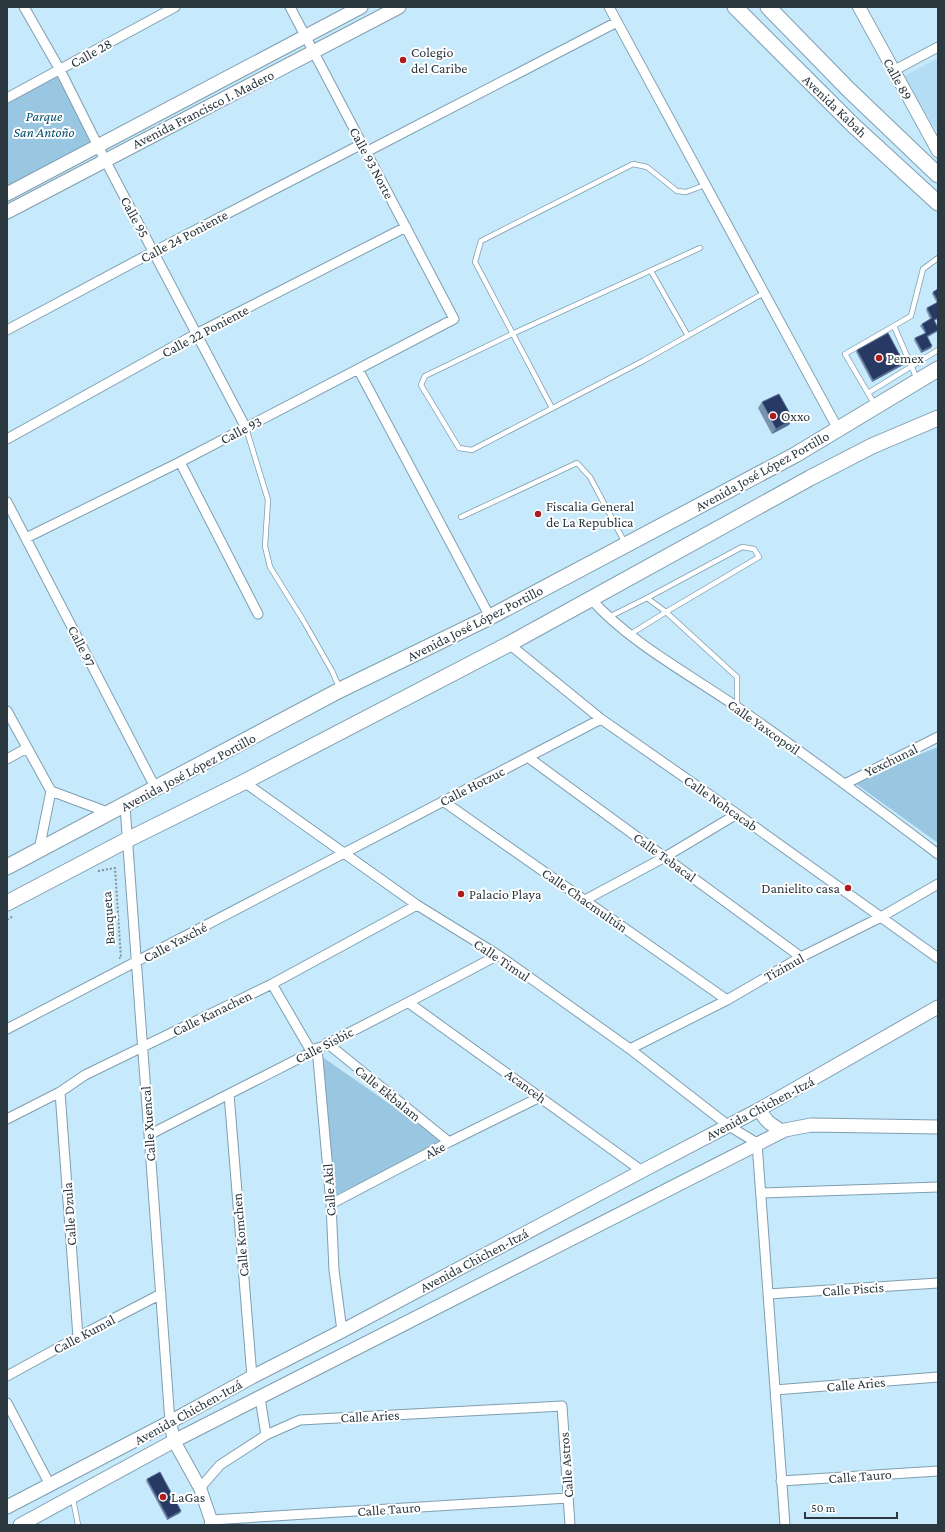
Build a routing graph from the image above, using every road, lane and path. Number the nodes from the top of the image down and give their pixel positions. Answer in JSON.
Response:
{"nodes":[{"id":1,"x":24,"y":7,"type":"edge"},
{"id":2,"x":175,"y":7,"type":"edge"},
{"id":3,"x":290,"y":7,"type":"edge"},
{"id":4,"x":361,"y":7,"type":"edge"},
{"id":5,"x":399,"y":7,"type":"edge"},
{"id":6,"x":609,"y":7,"type":"edge"},
{"id":7,"x":735,"y":7,"type":"edge"},
{"id":8,"x":768,"y":7,"type":"edge"},
{"id":9,"x":859,"y":7,"type":"edge"},
{"id":10,"x":617,"y":22,"type":"junction"},
{"id":11,"x":305,"y":37,"type":"junction"},
{"id":12,"x":938,"y":47,"type":"edge"},
{"id":13,"x":314,"y":52,"type":"junction"},
{"id":14,"x":60,"y":70,"type":"junction"},
{"id":15,"x":893,"y":71,"type":"junction"},
{"id":16,"x":7,"y":98,"type":"edge"},
{"id":17,"x":99,"y":146,"type":"junction"},
{"id":18,"x":364,"y":148,"type":"junction"},
{"id":19,"x":938,"y":150,"type":"edge"},
{"id":20,"x":105,"y":160,"type":"junction"},
{"id":21,"x":938,"y":175,"type":"edge"},
{"id":22,"x":705,"y":184,"type":"junction"},
{"id":23,"x":7,"y":194,"type":"edge"},
{"id":24,"x":938,"y":203,"type":"edge"},
{"id":25,"x":7,"y":212,"type":"edge"},
{"id":26,"x":406,"y":227,"type":"junction"},
{"id":27,"x":700,"y":248,"type":"dead end"},
{"id":28,"x":153,"y":252,"type":"junction"},
{"id":29,"x":938,"y":258,"type":"edge"},
{"id":30,"x":652,"y":271,"type":"junction"},
{"id":31,"x":764,"y":293,"type":"junction"},
{"id":32,"x":454,"y":319,"type":"joint"},
{"id":33,"x":894,"y":326,"type":"junction"},
{"id":34,"x":7,"y":330,"type":"edge"},
{"id":35,"x":196,"y":334,"type":"junction"},
{"id":36,"x":512,"y":334,"type":"junction"},
{"id":37,"x":688,"y":336,"type":"junction"},
{"id":38,"x":938,"y":350,"type":"edge"},
{"id":39,"x":912,"y":367,"type":"junction"},
{"id":40,"x":358,"y":369,"type":"junction"},
{"id":41,"x":936,"y":369,"type":"edge"},
{"id":42,"x":918,"y":381,"type":"junction"},
{"id":43,"x":872,"y":400,"type":"junction"},
{"id":44,"x":552,"y":408,"type":"junction"},
{"id":45,"x":938,"y":418,"type":"edge"},
{"id":46,"x":246,"y":428,"type":"junction"},
{"id":47,"x":838,"y":429,"type":"junction"},
{"id":48,"x":7,"y":439,"type":"edge"},
{"id":49,"x":180,"y":462,"type":"junction"},
{"id":50,"x":7,"y":502,"type":"edge"},
{"id":51,"x":461,"y":517,"type":"dead end"},
{"id":52,"x":26,"y":538,"type":"junction"},
{"id":53,"x":626,"y":545,"type":"junction"},
{"id":54,"x":648,"y":598,"type":"junction"},
{"id":55,"x":591,"y":599,"type":"junction"},
{"id":56,"x":666,"y":612,"type":"junction"},
{"id":57,"x":258,"y":614,"type":"dead end"},
{"id":58,"x":490,"y":617,"type":"junction"},
{"id":59,"x":608,"y":617,"type":"junction"},
{"id":60,"x":629,"y":635,"type":"junction"},
{"id":61,"x":509,"y":644,"type":"junction"},
{"id":62,"x":340,"y":690,"type":"junction"},
{"id":63,"x":736,"y":707,"type":"junction"},
{"id":64,"x":7,"y":711,"type":"edge"},
{"id":65,"x":601,"y":719,"type":"junction"},
{"id":66,"x":938,"y":737,"type":"edge"},
{"id":67,"x":26,"y":748,"type":"junction"},
{"id":68,"x":529,"y":758,"type":"junction"},
{"id":69,"x":7,"y":759,"type":"edge"},
{"id":70,"x":244,"y":782,"type":"junction"},
{"id":71,"x":844,"y":784,"type":"junction"},
{"id":72,"x":156,"y":789,"type":"junction"},
{"id":73,"x":51,"y":791,"type":"junction"},
{"id":74,"x":443,"y":801,"type":"junction"},
{"id":75,"x":125,"y":806,"type":"junction"},
{"id":76,"x":110,"y":813,"type":"junction"},
{"id":77,"x":737,"y":814,"type":"junction"},
{"id":78,"x":127,"y":840,"type":"junction"},
{"id":79,"x":39,"y":850,"type":"junction"},
{"id":80,"x":343,"y":853,"type":"junction"},
{"id":81,"x":938,"y":854,"type":"edge"},
{"id":82,"x":665,"y":857,"type":"junction"},
{"id":83,"x":7,"y":867,"type":"edge"},
{"id":84,"x":96,"y":872,"type":"dead end"},
{"id":85,"x":938,"y":884,"type":"edge"},
{"id":86,"x":585,"y":900,"type":"junction"},
{"id":87,"x":417,"y":905,"type":"junction"},
{"id":88,"x":10,"y":910,"type":"edge"},
{"id":89,"x":881,"y":917,"type":"junction"},
{"id":90,"x":7,"y":920,"type":"edge"},
{"id":91,"x":498,"y":955,"type":"junction"},
{"id":92,"x":801,"y":957,"type":"junction"},
{"id":93,"x":938,"y":958,"type":"edge"},
{"id":94,"x":114,"y":961,"type":"dead end"},
{"id":95,"x":136,"y":962,"type":"junction"},
{"id":96,"x":272,"y":984,"type":"junction"},
{"id":97,"x":727,"y":1000,"type":"junction"},
{"id":98,"x":409,"y":1003,"type":"junction"},
{"id":99,"x":938,"y":1007,"type":"edge"},
{"id":100,"x":7,"y":1029,"type":"edge"},
{"id":101,"x":327,"y":1043,"type":"junction"},
{"id":102,"x":143,"y":1048,"type":"junction"},
{"id":103,"x":630,"y":1049,"type":"junction"},
{"id":104,"x":314,"y":1050,"type":"junction"},
{"id":105,"x":60,"y":1092,"type":"junction"},
{"id":106,"x":229,"y":1094,"type":"junction"},
{"id":107,"x":540,"y":1097,"type":"junction"},
{"id":108,"x":760,"y":1109,"type":"junction"},
{"id":109,"x":7,"y":1119,"type":"edge"},
{"id":110,"x":728,"y":1126,"type":"junction"},
{"id":111,"x":938,"y":1127,"type":"edge"},
{"id":112,"x":782,"y":1131,"type":"junction"},
{"id":113,"x":149,"y":1135,"type":"junction"},
{"id":114,"x":449,"y":1142,"type":"junction"},
{"id":115,"x":757,"y":1143,"type":"junction"},
{"id":116,"x":642,"y":1171,"type":"junction"},
{"id":117,"x":938,"y":1187,"type":"edge"},
{"id":118,"x":761,"y":1193,"type":"junction"},
{"id":119,"x":331,"y":1204,"type":"junction"},
{"id":120,"x":938,"y":1283,"type":"edge"},
{"id":121,"x":161,"y":1294,"type":"junction"},
{"id":122,"x":768,"y":1294,"type":"junction"},
{"id":123,"x":342,"y":1331,"type":"junction"},
{"id":124,"x":78,"y":1337,"type":"junction"},
{"id":125,"x":7,"y":1376,"type":"edge"},
{"id":126,"x":252,"y":1377,"type":"junction"},
{"id":127,"x":938,"y":1377,"type":"edge"},
{"id":128,"x":775,"y":1390,"type":"junction"},
{"id":129,"x":260,"y":1398,"type":"junction"},
{"id":130,"x":7,"y":1403,"type":"edge"},
{"id":131,"x":562,"y":1406,"type":"joint"},
{"id":132,"x":170,"y":1422,"type":"junction"},
{"id":133,"x":266,"y":1435,"type":"junction"},
{"id":134,"x":174,"y":1441,"type":"junction"},
{"id":135,"x":938,"y":1471,"type":"edge"},
{"id":136,"x":781,"y":1481,"type":"junction"},
{"id":137,"x":50,"y":1485,"type":"junction"},
{"id":138,"x":200,"y":1488,"type":"junction"},
{"id":139,"x":73,"y":1497,"type":"junction"},
{"id":140,"x":568,"y":1498,"type":"junction"},
{"id":141,"x":7,"y":1507,"type":"edge"},
{"id":142,"x":211,"y":1523,"type":"edge"},
{"id":143,"x":20,"y":1525,"type":"edge"},
{"id":144,"x":78,"y":1525,"type":"edge"},
{"id":145,"x":570,"y":1525,"type":"edge"},
{"id":146,"x":784,"y":1525,"type":"edge"}],
"edges":[{"from":1,"to":14,"type":"street","name":"Calle 95"},
{"from":2,"to":14,"type":"street","name":"Calle 28"},
{"from":3,"to":11,"type":"street","name":"Calle 93 Norte"},
{"from":4,"to":11,"type":"main road","name":"Avenida Francisco I. Madero"},
{"from":5,"to":13,"type":"main road","name":"Avenida Francisco I. Madero"},
{"from":6,"to":10,"type":"street"},
{"from":7,"to":24,"type":"main road","name":"Avenida Kabah"},
{"from":8,"to":21,"type":"main road","name":"Avenida Kabah"},
{"from":9,"to":15,"type":"street","name":"Calle 89"},
{"from":10,"to":18,"type":"street","name":"Calle 24 Poniente"},
{"from":10,"to":22,"type":"street"},
{"from":11,"to":13,"type":"street","name":"Calle 93 Norte"},
{"from":11,"to":17,"type":"main road","name":"Avenida Francisco I. Madero"},
{"from":12,"to":15,"type":"street"},
{"from":13,"to":18,"type":"street","name":"Calle 93 Norte"},
{"from":13,"to":20,"type":"main road","name":"Avenida Francisco I. Madero"},
{"from":14,"to":16,"type":"street","name":"Calle 28"},
{"from":14,"to":17,"type":"street","name":"Calle 95"},
{"from":15,"to":19,"type":"street","name":"Calle 89"},
{"from":17,"to":20,"type":"street","name":"Calle 95"},
{"from":17,"to":23,"type":"main road","name":"Avenida Francisco I. Madero"},
{"from":18,"to":26,"type":"street","name":"Calle 93 Norte"},
{"from":18,"to":28,"type":"street","name":"Calle 24 Poniente"},
{"from":20,"to":25,"type":"main road","name":"Avenida Francisco I. Madero"},
{"from":20,"to":28,"type":"street","name":"Calle 95"},
{"from":22,"to":31,"type":"street"},
{"from":22,"to":36,"type":"lane"},
{"from":26,"to":32,"type":"street","name":"Calle 93 Norte"},
{"from":26,"to":35,"type":"street","name":"Calle 22 Poniente"},
{"from":27,"to":30,"type":"lane"},
{"from":28,"to":34,"type":"street","name":"Calle 24 Poniente"},
{"from":28,"to":35,"type":"street","name":"Calle 95"},
{"from":29,"to":33,"type":"lane"},
{"from":30,"to":36,"type":"lane"},
{"from":30,"to":37,"type":"lane"},
{"from":31,"to":37,"type":"lane"},
{"from":31,"to":47,"type":"street"},
{"from":32,"to":40,"type":"street","name":"Calle 93"},
{"from":33,"to":39,"type":"lane"},
{"from":33,"to":43,"type":"lane"},
{"from":35,"to":46,"type":"street","name":"Calle 95"},
{"from":35,"to":48,"type":"street","name":"Calle 22 Poniente"},
{"from":36,"to":44,"type":"lane"},
{"from":36,"to":44,"type":"lane"},
{"from":37,"to":44,"type":"lane"},
{"from":38,"to":39,"type":"lane"},
{"from":39,"to":42,"type":"lane"},
{"from":39,"to":43,"type":"lane"},
{"from":40,"to":46,"type":"street","name":"Calle 93"},
{"from":40,"to":58,"type":"street"},
{"from":41,"to":42,"type":"main road","name":"Avenida José López Portillo"},
{"from":42,"to":43,"type":"main road","name":"Avenida José López Portillo"},
{"from":43,"to":47,"type":"main road","name":"Avenida José López Portillo"},
{"from":45,"to":55,"type":"main road","name":"Avenida José López Portillo"},
{"from":46,"to":49,"type":"street","name":"Calle 93"},
{"from":46,"to":62,"type":"lane"},
{"from":47,"to":53,"type":"main road","name":"Avenida José López Portillo"},
{"from":49,"to":52,"type":"street","name":"Calle 93"},
{"from":49,"to":57,"type":"street"},
{"from":50,"to":52,"type":"street","name":"Calle 97"},
{"from":51,"to":53,"type":"lane"},
{"from":52,"to":72,"type":"street","name":"Calle 97"},
{"from":53,"to":58,"type":"main road","name":"Avenida José López Portillo"},
{"from":54,"to":56,"type":"lane"},
{"from":54,"to":56,"type":"lane"},
{"from":54,"to":59,"type":"lane"},
{"from":55,"to":59,"type":"street","name":"Calle Yaxcopoil"},
{"from":55,"to":61,"type":"main road","name":"Avenida José López Portillo"},
{"from":56,"to":60,"type":"lane"},
{"from":56,"to":63,"type":"lane"},
{"from":58,"to":62,"type":"main road","name":"Avenida José López Portillo"},
{"from":59,"to":60,"type":"street","name":"Calle Yaxcopoil"},
{"from":60,"to":63,"type":"street","name":"Calle Yaxcopoil"},
{"from":61,"to":65,"type":"street","name":"Calle Nohcacab"},
{"from":61,"to":70,"type":"main road","name":"Avenida José López Portillo"},
{"from":62,"to":72,"type":"main road","name":"Avenida José López Portillo"},
{"from":63,"to":71,"type":"street","name":"Calle Yaxcopoil"},
{"from":64,"to":67,"type":"street"},
{"from":65,"to":68,"type":"street","name":"Calle Hotzuc"},
{"from":65,"to":77,"type":"street","name":"Calle Nohcacab"},
{"from":66,"to":71,"type":"street","name":"Yexchunal"},
{"from":67,"to":69,"type":"street"},
{"from":67,"to":73,"type":"street"},
{"from":68,"to":74,"type":"street","name":"Calle Hotzuc"},
{"from":68,"to":82,"type":"street","name":"Calle Tebacal"},
{"from":70,"to":78,"type":"main road","name":"Avenida José López Portillo"},
{"from":70,"to":80,"type":"street","name":"Calle Timul"},
{"from":71,"to":81,"type":"street","name":"Calle Yaxcopoil"},
{"from":72,"to":75,"type":"main road","name":"Avenida José López Portillo"},
{"from":73,"to":76,"type":"street"},
{"from":73,"to":79,"type":"street"},
{"from":74,"to":80,"type":"street","name":"Calle Hotzuc"},
{"from":74,"to":86,"type":"street","name":"Calle Chacmultún"},
{"from":75,"to":76,"type":"main road","name":"Avenida José López Portillo"},
{"from":75,"to":78,"type":"street","name":"Calle Xuencal"},
{"from":76,"to":79,"type":"main road","name":"Avenida José López Portillo"},
{"from":77,"to":82,"type":"street"},
{"from":77,"to":89,"type":"street","name":"Calle Nohcacab"},
{"from":78,"to":88,"type":"main road","name":"Avenida José López Portillo"},
{"from":78,"to":95,"type":"street","name":"Calle Xuencal"},
{"from":79,"to":83,"type":"main road","name":"Avenida José López Portillo"},
{"from":80,"to":87,"type":"street","name":"Calle Timul"},
{"from":80,"to":95,"type":"street","name":"Calle Yaxché"},
{"from":82,"to":86,"type":"street"},
{"from":82,"to":92,"type":"street","name":"Calle Tebacal"},
{"from":84,"to":94,"type":"path","name":"Banqueta"},
{"from":85,"to":89,"type":"street","name":"Tizimul"},
{"from":86,"to":97,"type":"street","name":"Calle Chacmultún"},
{"from":87,"to":91,"type":"street","name":"Calle Timul"},
{"from":87,"to":96,"type":"street","name":"Calle Kanachen"},
{"from":88,"to":90,"type":"path"},
{"from":89,"to":92,"type":"street","name":"Tizimul"},
{"from":89,"to":93,"type":"street","name":"Calle Nohcacab"},
{"from":91,"to":98,"type":"street","name":"Calle Sisbic"},
{"from":91,"to":103,"type":"street","name":"Calle Timul"},
{"from":92,"to":97,"type":"street","name":"Tizimul"},
{"from":95,"to":100,"type":"street","name":"Calle Yaxché"},
{"from":95,"to":102,"type":"street","name":"Calle Xuencal"},
{"from":96,"to":102,"type":"street","name":"Calle Kanachen"},
{"from":96,"to":104,"type":"street"},
{"from":97,"to":103,"type":"street","name":"Tizimul"},
{"from":98,"to":101,"type":"street","name":"Calle Sisbic"},
{"from":98,"to":107,"type":"street","name":"Acanceh"},
{"from":99,"to":108,"type":"main road","name":"Avenida Chichen-Itzá"},
{"from":101,"to":104,"type":"street","name":"Calle Sisbic"},
{"from":101,"to":114,"type":"street","name":"Calle Ekbalam"},
{"from":102,"to":105,"type":"street","name":"Calle Kanachen"},
{"from":102,"to":113,"type":"street","name":"Calle Xuencal"},
{"from":103,"to":110,"type":"street","name":"Calle Timul"},
{"from":104,"to":106,"type":"street","name":"Calle Sisbic"},
{"from":104,"to":119,"type":"street","name":"Calle Akil"},
{"from":105,"to":109,"type":"street","name":"Calle Kanachen"},
{"from":105,"to":124,"type":"street","name":"Calle Dzula"},
{"from":106,"to":113,"type":"street","name":"Calle Sisbic"},
{"from":106,"to":126,"type":"street","name":"Calle Komchen"},
{"from":107,"to":114,"type":"street","name":"Ake"},
{"from":107,"to":116,"type":"street","name":"Acanceh"},
{"from":108,"to":110,"type":"main road","name":"Avenida Chichen-Itzá"},
{"from":108,"to":112,"type":"main road"},
{"from":110,"to":115,"type":"street","name":"Calle Timul"},
{"from":110,"to":116,"type":"main road","name":"Avenida Chichen-Itzá"},
{"from":111,"to":112,"type":"main road","name":"Avenida Chichen-Itzá"},
{"from":112,"to":115,"type":"main road","name":"Avenida Chichen-Itzá"},
{"from":113,"to":121,"type":"street","name":"Calle Xuencal"},
{"from":114,"to":119,"type":"street","name":"Ake"},
{"from":115,"to":118,"type":"street"},
{"from":115,"to":129,"type":"main road","name":"Avenida Chichen-Itzá"},
{"from":116,"to":123,"type":"main road","name":"Avenida Chichen-Itzá"},
{"from":117,"to":118,"type":"street"},
{"from":118,"to":122,"type":"street"},
{"from":119,"to":123,"type":"street","name":"Calle Akil"},
{"from":120,"to":122,"type":"street","name":"Calle Piscis"},
{"from":121,"to":124,"type":"street","name":"Calle Kumal"},
{"from":121,"to":132,"type":"street","name":"Calle Xuencal"},
{"from":122,"to":128,"type":"street"},
{"from":123,"to":126,"type":"main road","name":"Avenida Chichen-Itzá"},
{"from":124,"to":125,"type":"street","name":"Calle Kumal"},
{"from":126,"to":132,"type":"main road","name":"Avenida Chichen-Itzá"},
{"from":127,"to":128,"type":"street","name":"Calle Aries"},
{"from":128,"to":136,"type":"street"},
{"from":129,"to":133,"type":"street"},
{"from":129,"to":134,"type":"main road","name":"Avenida Chichen-Itzá"},
{"from":130,"to":137,"type":"street"},
{"from":131,"to":133,"type":"street","name":"Calle Aries"},
{"from":131,"to":140,"type":"street","name":"Calle Astros"},
{"from":132,"to":134,"type":"street","name":"Calle Xuencal"},
{"from":132,"to":137,"type":"main road","name":"Avenida Chichen-Itzá"},
{"from":133,"to":138,"type":"street","name":"Calle Aries"},
{"from":134,"to":138,"type":"street","name":"Calle Xuencal"},
{"from":134,"to":139,"type":"main road","name":"Avenida Chichen-Itzá"},
{"from":135,"to":136,"type":"street","name":"Calle Tauro"},
{"from":136,"to":146,"type":"street"},
{"from":137,"to":141,"type":"main road","name":"Avenida Chichen-Itzá"},
{"from":138,"to":142,"type":"street","name":"Calle Xuencal"},
{"from":139,"to":143,"type":"main road","name":"Avenida Chichen-Itzá"},
{"from":139,"to":144,"type":"lane"},
{"from":140,"to":142,"type":"street","name":"Calle Tauro"},
{"from":140,"to":145,"type":"street","name":"Calle Astros"}]}
